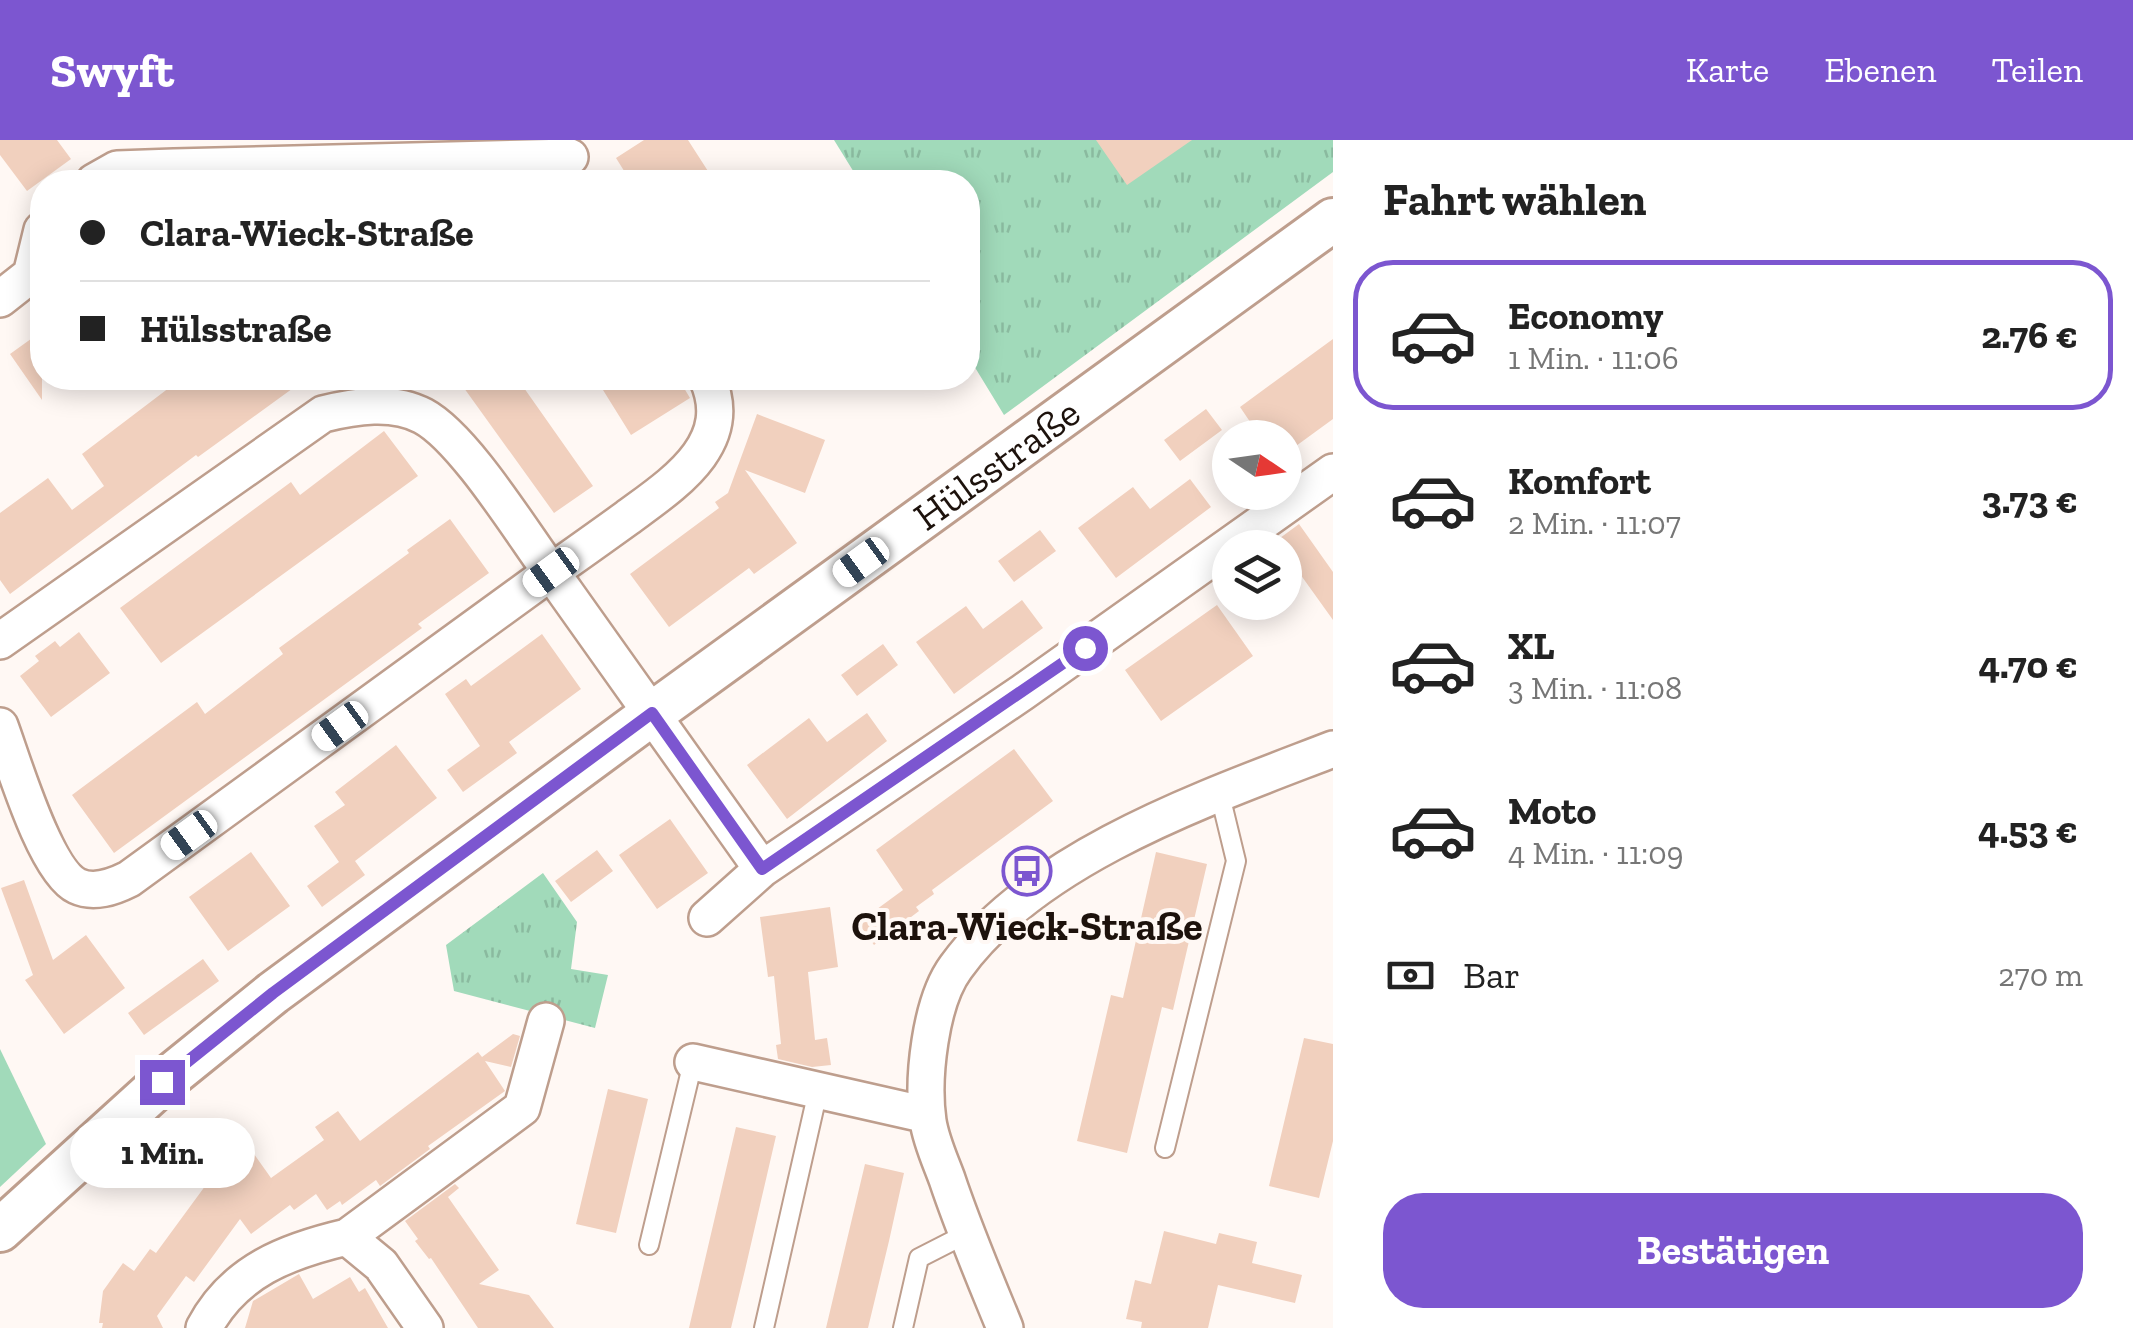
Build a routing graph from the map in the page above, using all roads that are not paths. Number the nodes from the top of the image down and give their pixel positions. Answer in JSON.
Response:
{"nodes":[{"id":1,"x":572,"y":160,"type":"edge"},
{"id":2,"x":299,"y":170,"type":"edge"},
{"id":3,"x":1333,"y":220,"type":"edge"},
{"id":4,"x":30,"y":276,"type":"edge"},
{"id":5,"x":0,"y":299,"type":"edge"},
{"id":6,"x":712,"y":390,"type":"edge"},
{"id":7,"x":1333,"y":472,"type":"edge"},
{"id":8,"x":551,"y":572,"type":"junction"},
{"id":9,"x":0,"y":641,"type":"edge"},
{"id":10,"x":652,"y":713,"type":"junction"},
{"id":11,"x":0,"y":726,"type":"edge"},
{"id":12,"x":1333,"y":749,"type":"edge"},
{"id":13,"x":1219,"y":791,"type":"junction"},
{"id":14,"x":762,"y":869,"type":"junction"},
{"id":15,"x":707,"y":918,"type":"dead end"},
{"id":16,"x":546,"y":1021,"type":"dead end"},
{"id":17,"x":694,"y":1062,"type":"joint"},
{"id":18,"x":818,"y":1091,"type":"junction"},
{"id":19,"x":927,"y":1116,"type":"junction"},
{"id":20,"x":1166,"y":1148,"type":"dead end"},
{"id":21,"x":0,"y":1230,"type":"edge"},
{"id":22,"x":966,"y":1234,"type":"junction"},
{"id":23,"x":346,"y":1237,"type":"junction"},
{"id":24,"x":649,"y":1245,"type":"dead end"},
{"id":25,"x":204,"y":1328,"type":"edge"},
{"id":26,"x":424,"y":1328,"type":"edge"},
{"id":27,"x":764,"y":1328,"type":"edge"},
{"id":28,"x":903,"y":1328,"type":"edge"},
{"id":29,"x":1005,"y":1328,"type":"edge"}],
"edges":[{"from":1,"to":2,"type":"street"},
{"from":3,"to":10,"type":"street","name":"Hülsstraße"},
{"from":4,"to":5,"type":"street"},
{"from":6,"to":8,"type":"street"},
{"from":7,"to":14,"type":"street"},
{"from":8,"to":9,"type":"street"},
{"from":8,"to":10,"type":"street"},
{"from":8,"to":11,"type":"street"},
{"from":10,"to":14,"type":"street"},
{"from":10,"to":21,"type":"street","name":"Hülsstraße"},
{"from":12,"to":13,"type":"street"},
{"from":13,"to":19,"type":"street"},
{"from":13,"to":20,"type":"lane"},
{"from":14,"to":15,"type":"street"},
{"from":16,"to":23,"type":"street"},
{"from":17,"to":18,"type":"street"},
{"from":17,"to":24,"type":"lane"},
{"from":18,"to":19,"type":"street"},
{"from":18,"to":27,"type":"lane"},
{"from":19,"to":22,"type":"street"},
{"from":22,"to":28,"type":"lane"},
{"from":22,"to":29,"type":"street"},
{"from":23,"to":25,"type":"street"},
{"from":23,"to":26,"type":"street"}]}
